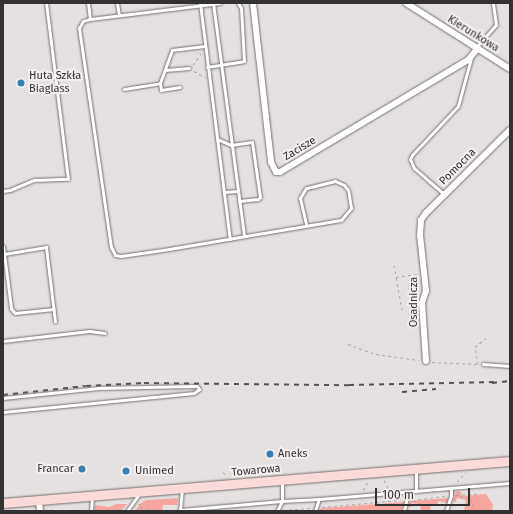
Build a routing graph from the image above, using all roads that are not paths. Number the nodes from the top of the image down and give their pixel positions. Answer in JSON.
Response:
{"nodes":[{"id":1,"x":46,"y":3,"type":"edge"},
{"id":2,"x":88,"y":3,"type":"edge"},
{"id":3,"x":117,"y":3,"type":"edge"},
{"id":4,"x":213,"y":3,"type":"edge"},
{"id":5,"x":220,"y":3,"type":"edge"},
{"id":6,"x":238,"y":3,"type":"edge"},
{"id":7,"x":253,"y":3,"type":"edge"},
{"id":8,"x":406,"y":3,"type":"edge"},
{"id":9,"x":493,"y":3,"type":"edge"},
{"id":10,"x":200,"y":4,"type":"edge"},
{"id":11,"x":119,"y":15,"type":"junction"},
{"id":12,"x":90,"y":19,"type":"junction"},
{"id":13,"x":205,"y":47,"type":"junction"},
{"id":14,"x":477,"y":48,"type":"junction"},
{"id":15,"x":471,"y":57,"type":"junction"},
{"id":16,"x":221,"y":65,"type":"junction"},
{"id":17,"x":207,"y":67,"type":"junction"},
{"id":18,"x":188,"y":68,"type":"road end"},
{"id":19,"x":510,"y":69,"type":"edge"},
{"id":20,"x":165,"y":70,"type":"junction"},
{"id":21,"x":160,"y":83,"type":"junction"},
{"id":22,"x":180,"y":87,"type":"dead end"},
{"id":23,"x":124,"y":89,"type":"dead end"},
{"id":24,"x":510,"y":130,"type":"edge"},
{"id":25,"x":217,"y":139,"type":"junction"},
{"id":26,"x":231,"y":144,"type":"junction"},
{"id":27,"x":3,"y":191,"type":"edge"},
{"id":28,"x":238,"y":191,"type":"junction"},
{"id":29,"x":224,"y":192,"type":"junction"},
{"id":30,"x":444,"y":195,"type":"junction"},
{"id":31,"x":239,"y":202,"type":"junction"},
{"id":32,"x":421,"y":220,"type":"joint"},
{"id":33,"x":306,"y":226,"type":"junction"},
{"id":34,"x":244,"y":236,"type":"junction"},
{"id":35,"x":230,"y":239,"type":"junction"},
{"id":36,"x":3,"y":246,"type":"edge"},
{"id":37,"x":4,"y":254,"type":"junction"},
{"id":38,"x":54,"y":309,"type":"junction"},
{"id":39,"x":55,"y":321,"type":"dead end"},
{"id":40,"x":105,"y":332,"type":"dead end"},
{"id":41,"x":3,"y":341,"type":"edge"},
{"id":42,"x":426,"y":361,"type":"road end"},
{"id":43,"x":483,"y":364,"type":"road end"},
{"id":44,"x":510,"y":366,"type":"edge"},
{"id":45,"x":3,"y":398,"type":"edge"},
{"id":46,"x":3,"y":412,"type":"edge"},
{"id":47,"x":510,"y":461,"type":"edge"},
{"id":48,"x":416,"y":470,"type":"junction"},
{"id":49,"x":282,"y":481,"type":"junction"},
{"id":50,"x":510,"y":484,"type":"edge"},
{"id":51,"x":451,"y":488,"type":"junction"},
{"id":52,"x":182,"y":490,"type":"junction"},
{"id":53,"x":416,"y":491,"type":"junction"},
{"id":54,"x":408,"y":492,"type":"junction"},
{"id":55,"x":92,"y":497,"type":"junction"},
{"id":56,"x":139,"y":498,"type":"junction"},
{"id":57,"x":318,"y":499,"type":"junction"},
{"id":58,"x":282,"y":500,"type":"junction"},
{"id":59,"x":39,"y":501,"type":"junction"},
{"id":60,"x":3,"y":503,"type":"edge"},
{"id":61,"x":316,"y":509,"type":"edge"},
{"id":62,"x":40,"y":511,"type":"edge"},
{"id":63,"x":91,"y":511,"type":"edge"},
{"id":64,"x":127,"y":511,"type":"edge"},
{"id":65,"x":180,"y":511,"type":"edge"},
{"id":66,"x":277,"y":511,"type":"edge"},
{"id":67,"x":404,"y":511,"type":"edge"},
{"id":68,"x":446,"y":511,"type":"edge"}],
"edges":[{"from":1,"to":27,"type":"lane"},
{"from":2,"to":12,"type":"lane"},
{"from":3,"to":11,"type":"lane"},
{"from":4,"to":5,"type":"lane"},
{"from":4,"to":10,"type":"lane"},
{"from":4,"to":16,"type":"lane"},
{"from":6,"to":16,"type":"lane"},
{"from":7,"to":15,"type":"street","name":"Zacisze"},
{"from":8,"to":14,"type":"street","name":"Kierunkowa"},
{"from":9,"to":14,"type":"lane"},
{"from":10,"to":11,"type":"lane"},
{"from":10,"to":13,"type":"lane"},
{"from":11,"to":12,"type":"lane"},
{"from":12,"to":35,"type":"lane"},
{"from":13,"to":17,"type":"lane"},
{"from":13,"to":20,"type":"lane"},
{"from":14,"to":15,"type":"street","name":"Zacisze"},
{"from":14,"to":19,"type":"street","name":"Kierunkowa"},
{"from":15,"to":30,"type":"lane"},
{"from":16,"to":17,"type":"lane"},
{"from":16,"to":26,"type":"lane"},
{"from":17,"to":25,"type":"lane"},
{"from":18,"to":20,"type":"lane"},
{"from":20,"to":21,"type":"lane"},
{"from":21,"to":22,"type":"lane"},
{"from":21,"to":23,"type":"lane"},
{"from":24,"to":30,"type":"street","name":"Pomocna"},
{"from":25,"to":26,"type":"lane"},
{"from":25,"to":29,"type":"lane"},
{"from":26,"to":28,"type":"lane"},
{"from":26,"to":31,"type":"lane"},
{"from":28,"to":29,"type":"lane"},
{"from":28,"to":31,"type":"lane"},
{"from":29,"to":35,"type":"lane"},
{"from":30,"to":32,"type":"street","name":"Pomocna"},
{"from":31,"to":34,"type":"lane"},
{"from":32,"to":42,"type":"street","name":"Osadnicza"},
{"from":33,"to":33,"type":"lane"},
{"from":33,"to":34,"type":"lane"},
{"from":34,"to":35,"type":"lane"},
{"from":36,"to":37,"type":"lane"},
{"from":37,"to":38,"type":"lane"},
{"from":37,"to":38,"type":"lane"},
{"from":38,"to":39,"type":"lane"},
{"from":40,"to":41,"type":"lane"},
{"from":43,"to":44,"type":"lane"},
{"from":45,"to":46,"type":"lane"},
{"from":47,"to":48,"type":"main road","name":"Towarowa"},
{"from":48,"to":49,"type":"main road","name":"Towarowa"},
{"from":48,"to":53,"type":"lane"},
{"from":49,"to":52,"type":"main road","name":"Towarowa"},
{"from":49,"to":58,"type":"lane"},
{"from":50,"to":51,"type":"lane"},
{"from":51,"to":53,"type":"lane"},
{"from":51,"to":68,"type":"lane"},
{"from":52,"to":56,"type":"main road","name":"Towarowa"},
{"from":52,"to":65,"type":"lane"},
{"from":53,"to":54,"type":"lane"},
{"from":54,"to":57,"type":"lane"},
{"from":54,"to":67,"type":"lane"},
{"from":55,"to":56,"type":"main road","name":"Towarowa"},
{"from":55,"to":59,"type":"main road","name":"Towarowa"},
{"from":55,"to":63,"type":"lane"},
{"from":56,"to":64,"type":"lane"},
{"from":57,"to":58,"type":"lane"},
{"from":57,"to":61,"type":"lane"},
{"from":58,"to":65,"type":"lane"},
{"from":58,"to":66,"type":"lane"},
{"from":59,"to":60,"type":"main road","name":"Towarowa"},
{"from":59,"to":62,"type":"street"}]}
